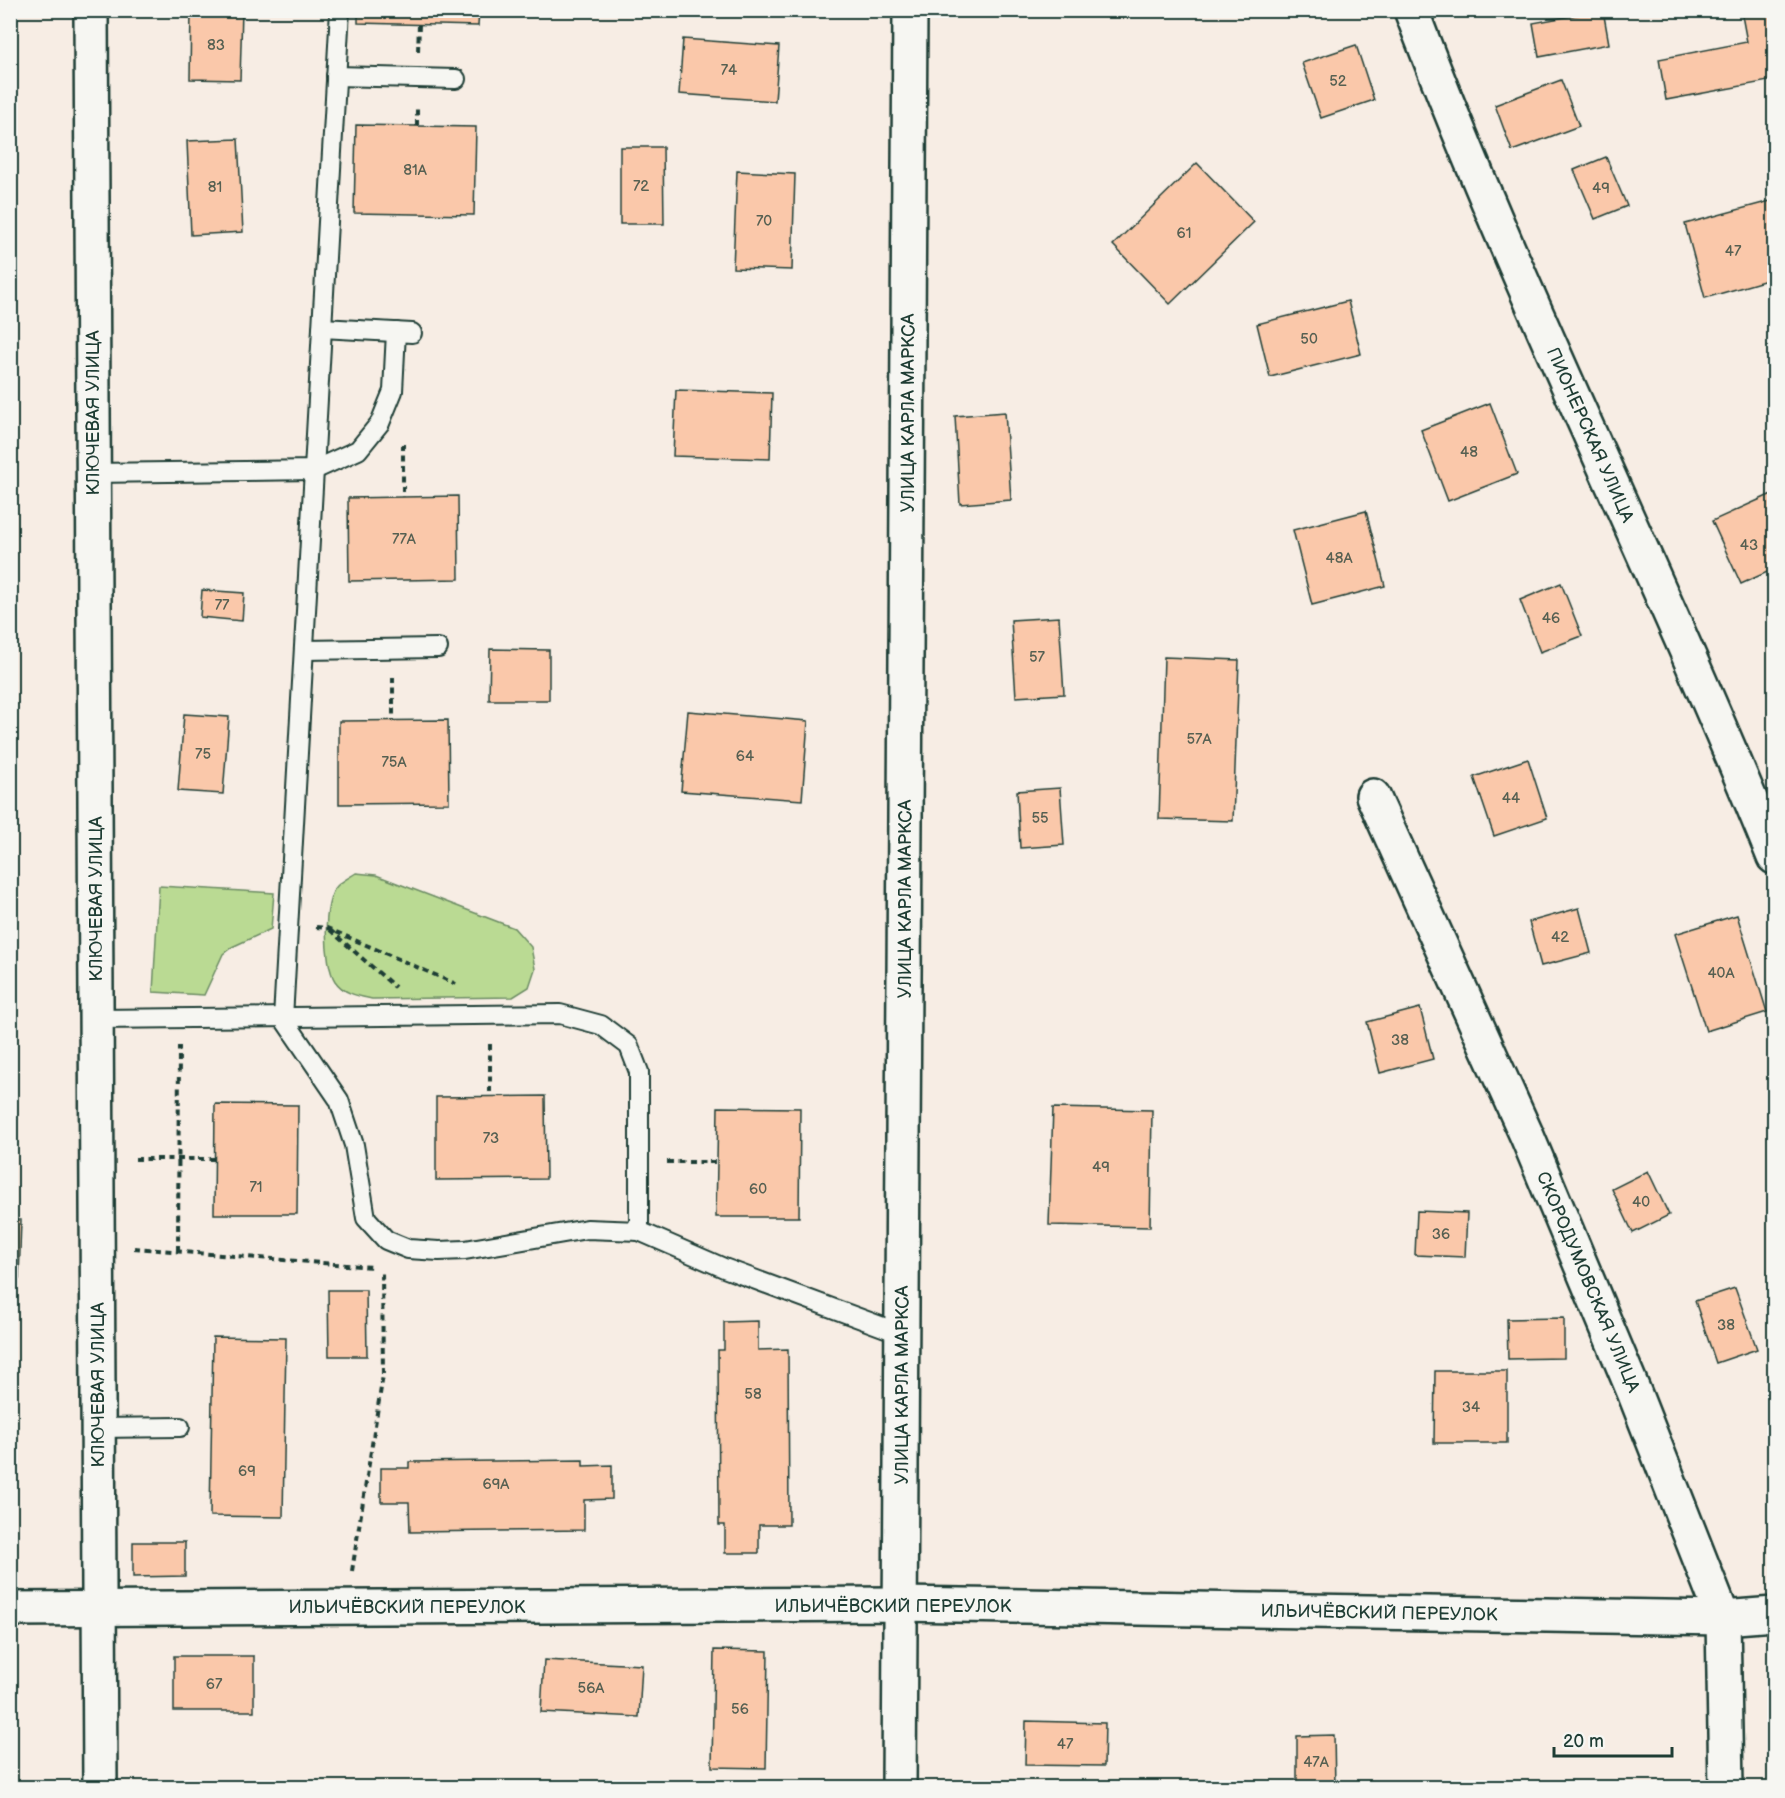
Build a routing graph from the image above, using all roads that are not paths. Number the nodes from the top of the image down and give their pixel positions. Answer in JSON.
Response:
{"nodes":[{"id":1,"x":91,"y":10,"type":"edge"},
{"id":2,"x":340,"y":10,"type":"edge"},
{"id":3,"x":910,"y":10,"type":"edge"},
{"id":4,"x":1411,"y":10,"type":"edge"},
{"id":5,"x":336,"y":76,"type":"junction"},
{"id":6,"x":456,"y":79,"type":"dead end"},
{"id":7,"x":322,"y":328,"type":"junction"},
{"id":8,"x":314,"y":470,"type":"junction"},
{"id":9,"x":93,"y":473,"type":"junction"},
{"id":10,"x":438,"y":648,"type":"dead end"},
{"id":11,"x":304,"y":650,"type":"junction"},
{"id":12,"x":1373,"y":796,"type":"dead end"},
{"id":13,"x":1774,"y":857,"type":"edge"},
{"id":14,"x":96,"y":1018,"type":"junction"},
{"id":15,"x":283,"y":1018,"type":"junction"},
{"id":16,"x":639,"y":1231,"type":"junction"},
{"id":17,"x":902,"y":1334,"type":"junction"},
{"id":18,"x":180,"y":1427,"type":"dead end"},
{"id":19,"x":98,"y":1428,"type":"junction"},
{"id":20,"x":900,"y":1604,"type":"junction"},
{"id":21,"x":100,"y":1609,"type":"junction"},
{"id":22,"x":10,"y":1610,"type":"edge"},
{"id":23,"x":1774,"y":1614,"type":"edge"},
{"id":24,"x":1723,"y":1618,"type":"junction"},
{"id":25,"x":100,"y":1788,"type":"edge"},
{"id":26,"x":899,"y":1788,"type":"edge"},
{"id":27,"x":1726,"y":1788,"type":"edge"}],
"edges":[{"from":1,"to":9,"type":"street","name":"КЛЮЧЕВАЯ УЛИЦА"},
{"from":2,"to":5,"type":"lane"},
{"from":3,"to":17,"type":"street","name":"УЛИЦА КАРЛА МАРКСА"},
{"from":4,"to":13,"type":"street","name":"ПИОНЕРСКАЯ УЛИЦА"},
{"from":5,"to":6,"type":"lane"},
{"from":5,"to":7,"type":"lane"},
{"from":7,"to":8,"type":"lane"},
{"from":7,"to":8,"type":"lane"},
{"from":8,"to":9,"type":"lane"},
{"from":8,"to":11,"type":"lane"},
{"from":9,"to":14,"type":"street","name":"КЛЮЧЕВАЯ УЛИЦА"},
{"from":10,"to":11,"type":"lane"},
{"from":11,"to":15,"type":"lane"},
{"from":12,"to":24,"type":"street","name":"СКОРОДУМОВСКАЯ УЛИЦА"},
{"from":14,"to":15,"type":"lane"},
{"from":14,"to":19,"type":"street","name":"КЛЮЧЕВАЯ УЛИЦА"},
{"from":15,"to":16,"type":"lane"},
{"from":15,"to":16,"type":"lane"},
{"from":16,"to":17,"type":"lane"},
{"from":17,"to":20,"type":"street","name":"УЛИЦА КАРЛА МАРКСА"},
{"from":18,"to":19,"type":"lane"},
{"from":19,"to":21,"type":"street","name":"КЛЮЧЕВАЯ УЛИЦА"},
{"from":20,"to":21,"type":"street","name":"ИЛЬИЧЁВСКИЙ ПЕРЕУЛОК"},
{"from":20,"to":24,"type":"street","name":"ИЛЬИЧЁВСКИЙ ПЕРЕУЛОК"},
{"from":20,"to":26,"type":"street","name":"УЛИЦА КАРЛА МАРКСА"},
{"from":21,"to":22,"type":"street","name":"ИЛЬИЧЁВСКИЙ ПЕРЕУЛОК"},
{"from":21,"to":25,"type":"street","name":"КЛЮЧЕВАЯ УЛИЦА"},
{"from":23,"to":24,"type":"street","name":"ИЛЬИЧЁВСКИЙ ПЕРЕУЛОК"},
{"from":24,"to":27,"type":"street","name":"СКОРОДУМОВСКАЯ УЛИЦА"}]}
